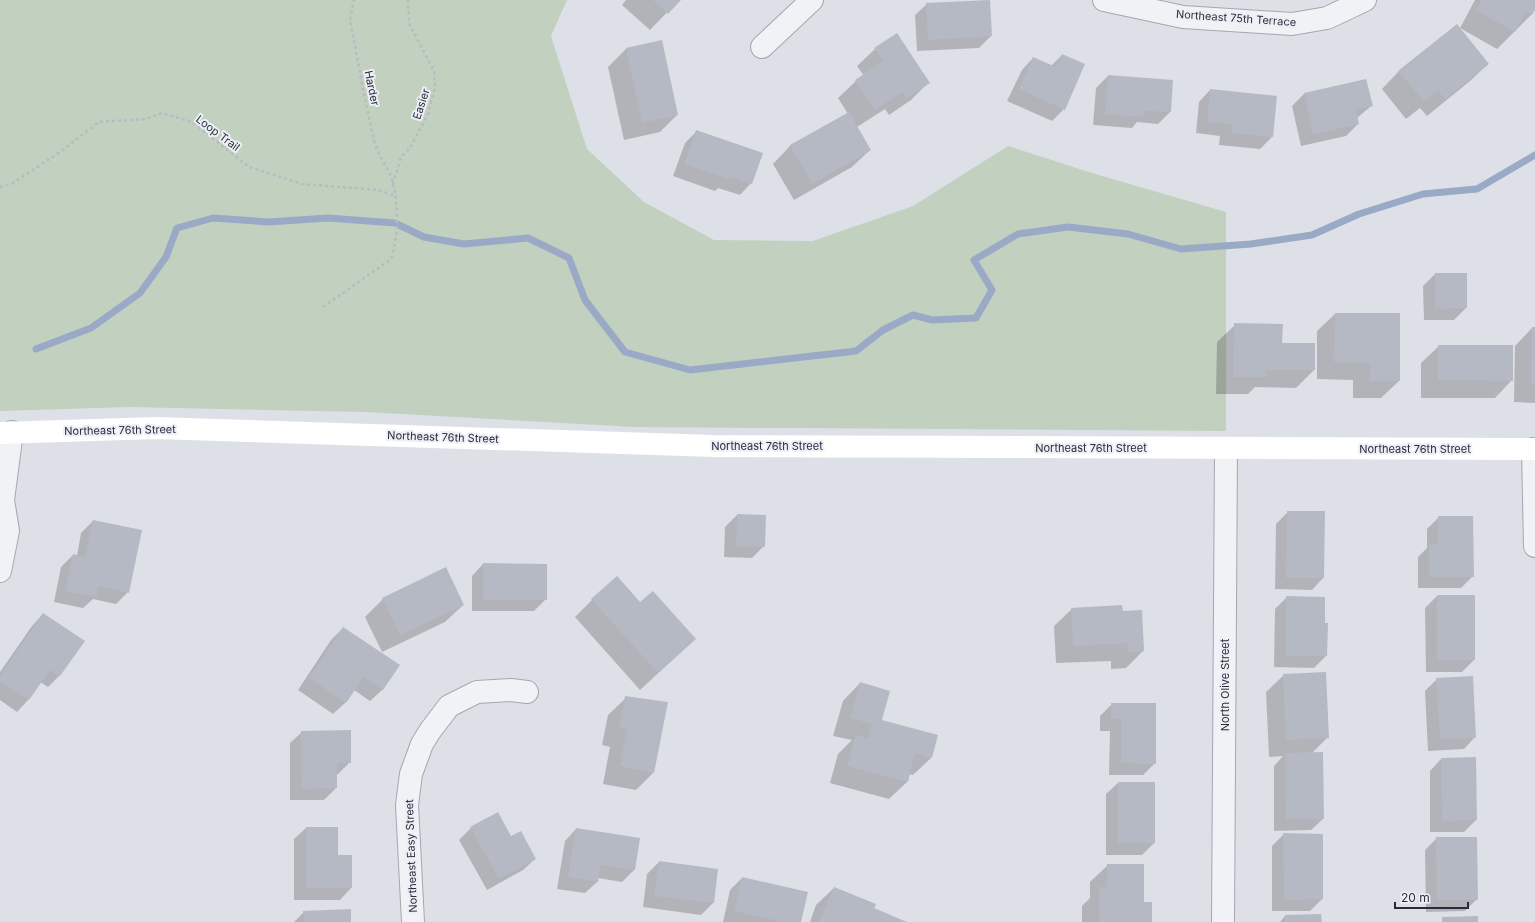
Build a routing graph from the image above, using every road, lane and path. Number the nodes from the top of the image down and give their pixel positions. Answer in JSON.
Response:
{"nodes":[{"id":1,"x":354,"y":0,"type":"edge"},
{"id":2,"x":408,"y":0,"type":"edge"},
{"id":3,"x":812,"y":0,"type":"edge"},
{"id":4,"x":1104,"y":0,"type":"edge"},
{"id":5,"x":1364,"y":0,"type":"edge"},
{"id":6,"x":762,"y":47,"type":"dead end"},
{"id":7,"x":0,"y":187,"type":"edge"},
{"id":8,"x":393,"y":187,"type":"junction"},
{"id":9,"x":395,"y":196,"type":"junction"},
{"id":10,"x":323,"y":306,"type":"dead end"},
{"id":11,"x":6,"y":433,"type":"edge"},
{"id":12,"x":1226,"y":449,"type":"junction"},
{"id":13,"x":1534,"y":449,"type":"edge"},
{"id":14,"x":1535,"y":546,"type":"edge"},
{"id":15,"x":0,"y":571,"type":"edge"},
{"id":16,"x":527,"y":692,"type":"dead end"},
{"id":17,"x":413,"y":922,"type":"edge"},
{"id":18,"x":1223,"y":922,"type":"edge"}],
"edges":[{"from":1,"to":8,"type":"path","name":"Harder"},
{"from":2,"to":8,"type":"path","name":"Easier"},
{"from":3,"to":6,"type":"street"},
{"from":4,"to":5,"type":"street","name":"Northeast 75th Terrace"},
{"from":7,"to":9,"type":"path","name":"Loop Trail"},
{"from":8,"to":9,"type":"path","name":"Harder"},
{"from":9,"to":10,"type":"path","name":"Harder"},
{"from":11,"to":12,"type":"street","name":"Northeast 76th Street"},
{"from":11,"to":15,"type":"street"},
{"from":12,"to":13,"type":"street","name":"Northeast 76th Street"},
{"from":12,"to":18,"type":"street","name":"North Olive Street"},
{"from":13,"to":14,"type":"street"},
{"from":16,"to":17,"type":"street","name":"Northeast Easy Street"}]}
